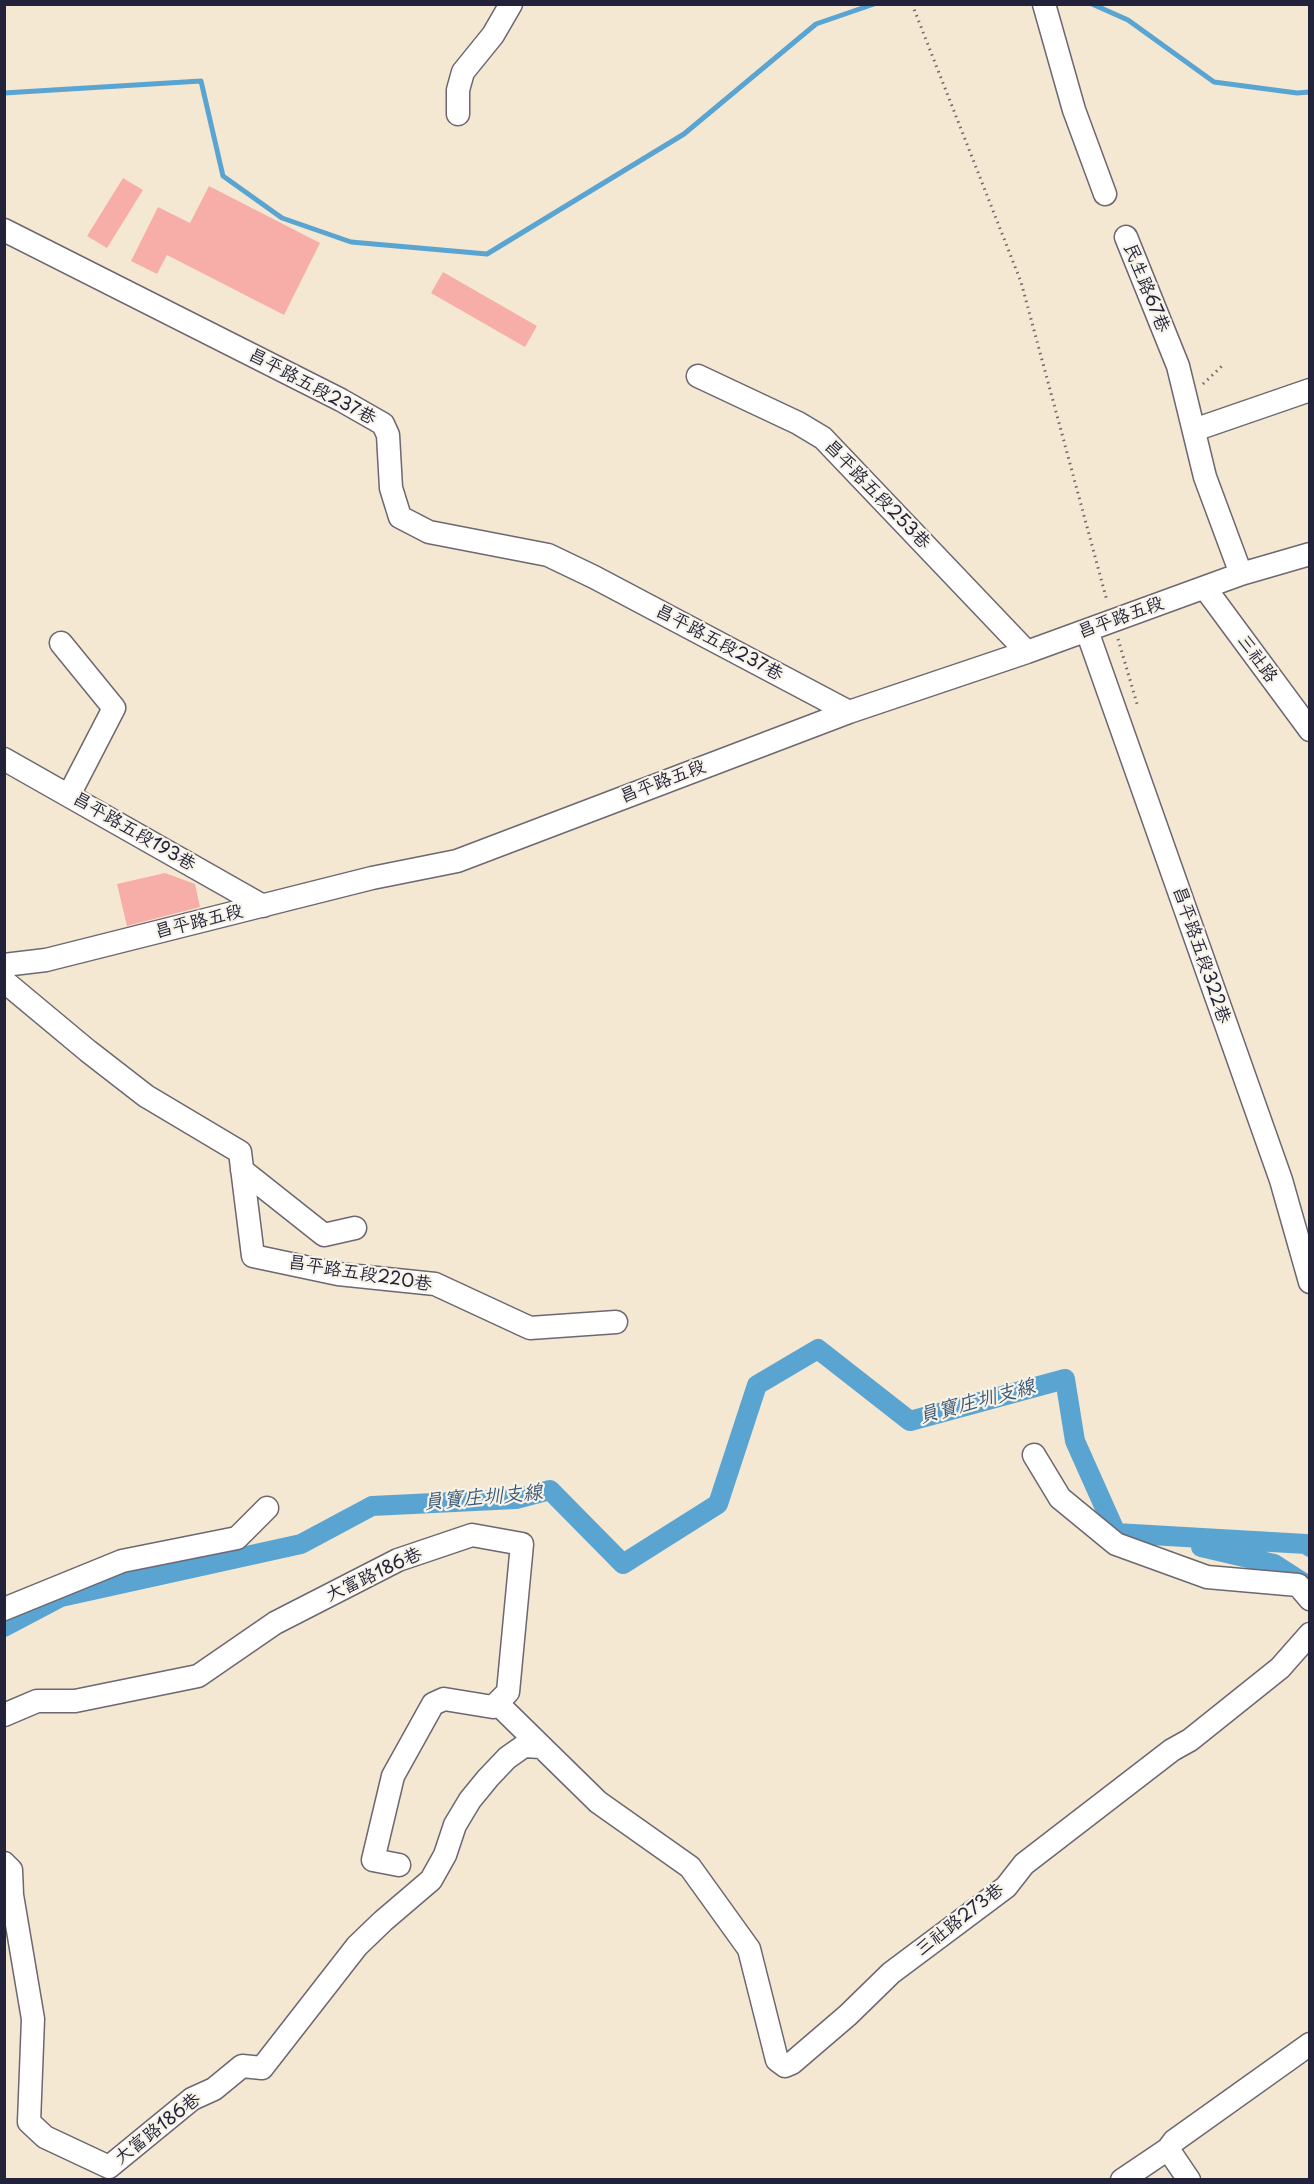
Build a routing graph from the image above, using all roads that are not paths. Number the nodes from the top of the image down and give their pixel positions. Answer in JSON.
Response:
{"nodes":[{"id":1,"x":511,"y":4,"type":"edge"},
{"id":2,"x":1044,"y":4,"type":"edge"},
{"id":3,"x":458,"y":114,"type":"dead end"},
{"id":4,"x":1105,"y":194,"type":"dead end"},
{"id":5,"x":4,"y":230,"type":"edge"},
{"id":6,"x":1126,"y":237,"type":"dead end"},
{"id":7,"x":698,"y":376,"type":"dead end"},
{"id":8,"x":1310,"y":390,"type":"edge"},
{"id":9,"x":1194,"y":430,"type":"junction"},
{"id":10,"x":1310,"y":554,"type":"edge"},
{"id":11,"x":1241,"y":574,"type":"junction"},
{"id":12,"x":1205,"y":588,"type":"junction"},
{"id":13,"x":1087,"y":631,"type":"junction"},
{"id":14,"x":61,"y":643,"type":"dead end"},
{"id":15,"x":1027,"y":652,"type":"junction"},
{"id":16,"x":849,"y":712,"type":"junction"},
{"id":17,"x":1310,"y":730,"type":"edge"},
{"id":18,"x":4,"y":759,"type":"edge"},
{"id":19,"x":69,"y":795,"type":"junction"},
{"id":20,"x":263,"y":906,"type":"junction"},
{"id":21,"x":4,"y":964,"type":"edge"},
{"id":22,"x":4,"y":981,"type":"edge"},
{"id":23,"x":242,"y":1170,"type":"junction"},
{"id":24,"x":355,"y":1228,"type":"dead end"},
{"id":25,"x":1310,"y":1282,"type":"edge"},
{"id":26,"x":616,"y":1322,"type":"dead end"},
{"id":27,"x":1034,"y":1455,"type":"dead end"},
{"id":28,"x":267,"y":1508,"type":"dead end"},
{"id":29,"x":1310,"y":1599,"type":"edge"},
{"id":30,"x":4,"y":1609,"type":"edge"},
{"id":31,"x":1310,"y":1634,"type":"edge"},
{"id":32,"x":497,"y":1703,"type":"junction"},
{"id":33,"x":4,"y":1715,"type":"edge"},
{"id":34,"x":541,"y":1747,"type":"junction"},
{"id":35,"x":4,"y":1863,"type":"edge"},
{"id":36,"x":399,"y":1865,"type":"dead end"},
{"id":37,"x":1310,"y":2044,"type":"edge"},
{"id":38,"x":1168,"y":2149,"type":"junction"},
{"id":39,"x":1122,"y":2180,"type":"edge"},
{"id":40,"x":1189,"y":2180,"type":"edge"}],
"edges":[{"from":1,"to":3,"type":"street"},
{"from":2,"to":4,"type":"street"},
{"from":5,"to":16,"type":"street","name":"昌平路五段237巷"},
{"from":6,"to":9,"type":"street","name":"民生路67巷"},
{"from":7,"to":15,"type":"street","name":"昌平路五段253巷"},
{"from":8,"to":9,"type":"street"},
{"from":9,"to":11,"type":"street","name":"民生路67巷"},
{"from":10,"to":11,"type":"street","name":"昌平路五段"},
{"from":11,"to":12,"type":"street","name":"昌平路五段"},
{"from":12,"to":13,"type":"street","name":"昌平路五段"},
{"from":12,"to":17,"type":"street","name":"三社路"},
{"from":13,"to":15,"type":"street","name":"昌平路五段"},
{"from":13,"to":25,"type":"street","name":"昌平路五段322巷"},
{"from":14,"to":19,"type":"street"},
{"from":15,"to":16,"type":"street","name":"昌平路五段"},
{"from":16,"to":20,"type":"street","name":"昌平路五段"},
{"from":18,"to":19,"type":"street","name":"昌平路五段193巷"},
{"from":19,"to":20,"type":"street","name":"昌平路五段193巷"},
{"from":20,"to":21,"type":"street","name":"昌平路五段"},
{"from":22,"to":23,"type":"street","name":"昌平路五段220巷"},
{"from":23,"to":24,"type":"street","name":"昌平路五段220巷"},
{"from":23,"to":26,"type":"street","name":"昌平路五段220巷"},
{"from":27,"to":29,"type":"street"},
{"from":28,"to":30,"type":"street"},
{"from":31,"to":34,"type":"street","name":"三社路273巷"},
{"from":32,"to":33,"type":"street","name":"大富路186巷"},
{"from":32,"to":34,"type":"street"},
{"from":32,"to":36,"type":"street"},
{"from":34,"to":35,"type":"street","name":"大富路186巷"},
{"from":37,"to":38,"type":"street"},
{"from":38,"to":39,"type":"street"},
{"from":38,"to":40,"type":"street"}]}
